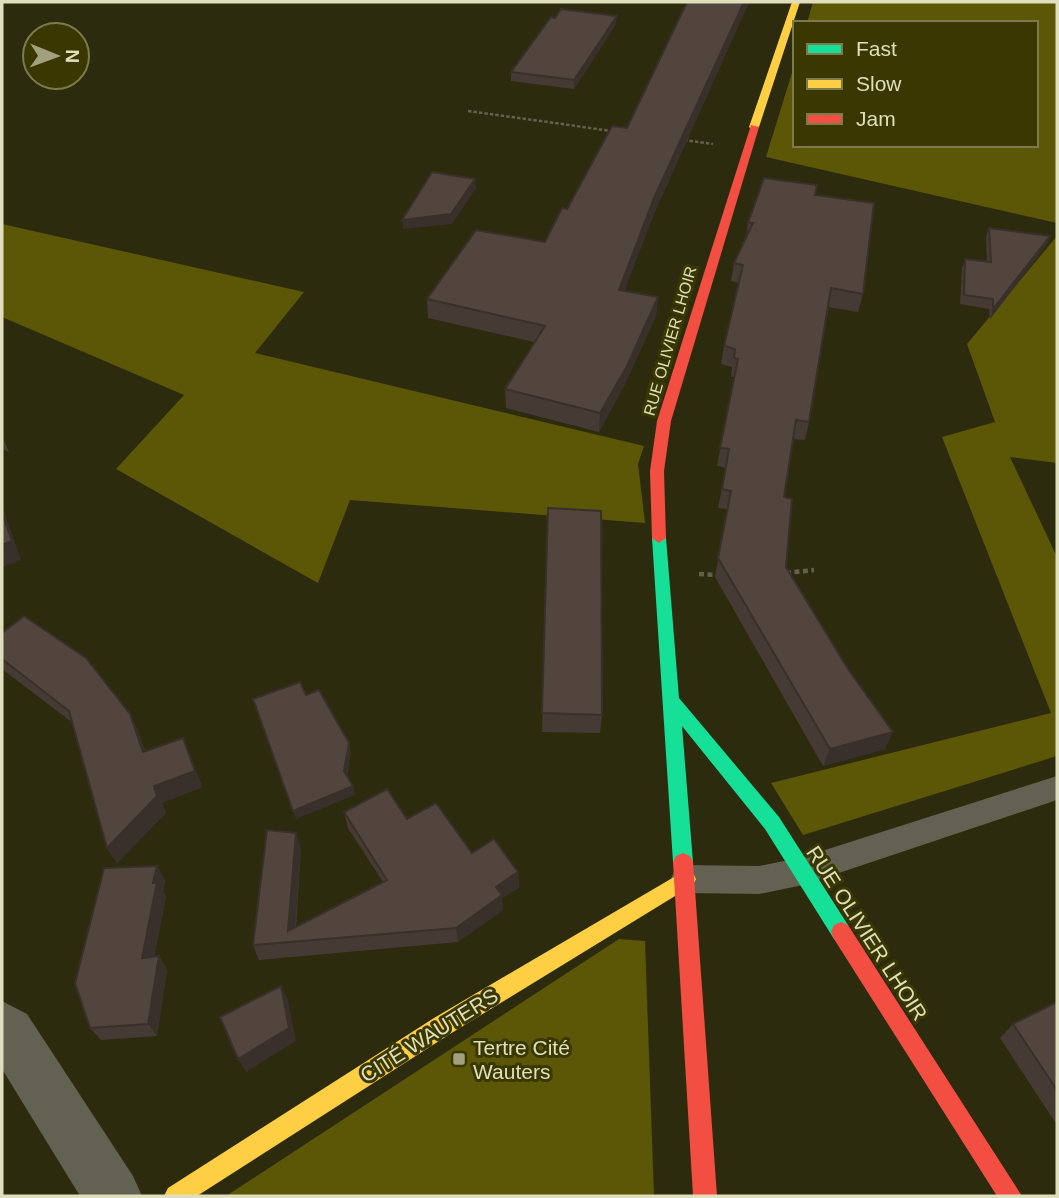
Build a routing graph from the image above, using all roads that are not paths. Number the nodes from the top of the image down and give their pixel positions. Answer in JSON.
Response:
{"nodes":[{"id":1,"x":796,"y":2,"type":"edge"},
{"id":2,"x":673,"y":703,"type":"junction"},
{"id":3,"x":1057,"y":789,"type":"edge"},
{"id":4,"x":803,"y":871,"type":"junction"},
{"id":5,"x":685,"y":879,"type":"junction"},
{"id":6,"x":4,"y":1019,"type":"edge"},
{"id":7,"x":113,"y":1196,"type":"edge"},
{"id":8,"x":176,"y":1196,"type":"edge"},
{"id":9,"x":705,"y":1196,"type":"edge"},
{"id":10,"x":1010,"y":1196,"type":"edge"}],
"edges":[{"from":1,"to":2,"type":"street","name":"RUE OLIVIER LHOIR"},
{"from":2,"to":4,"type":"street","name":"RUE OLIVIER LHOIR"},
{"from":2,"to":5,"type":"street","name":"RUE OLIVIER LHOIR"},
{"from":3,"to":4,"type":"lane"},
{"from":4,"to":5,"type":"lane"},
{"from":4,"to":10,"type":"street","name":"RUE OLIVIER LHOIR"},
{"from":5,"to":8,"type":"street","name":"CITÉ WAUTERS"},
{"from":5,"to":9,"type":"street","name":"RUE OLIVIER LHOIR"},
{"from":6,"to":7,"type":"street"}]}
